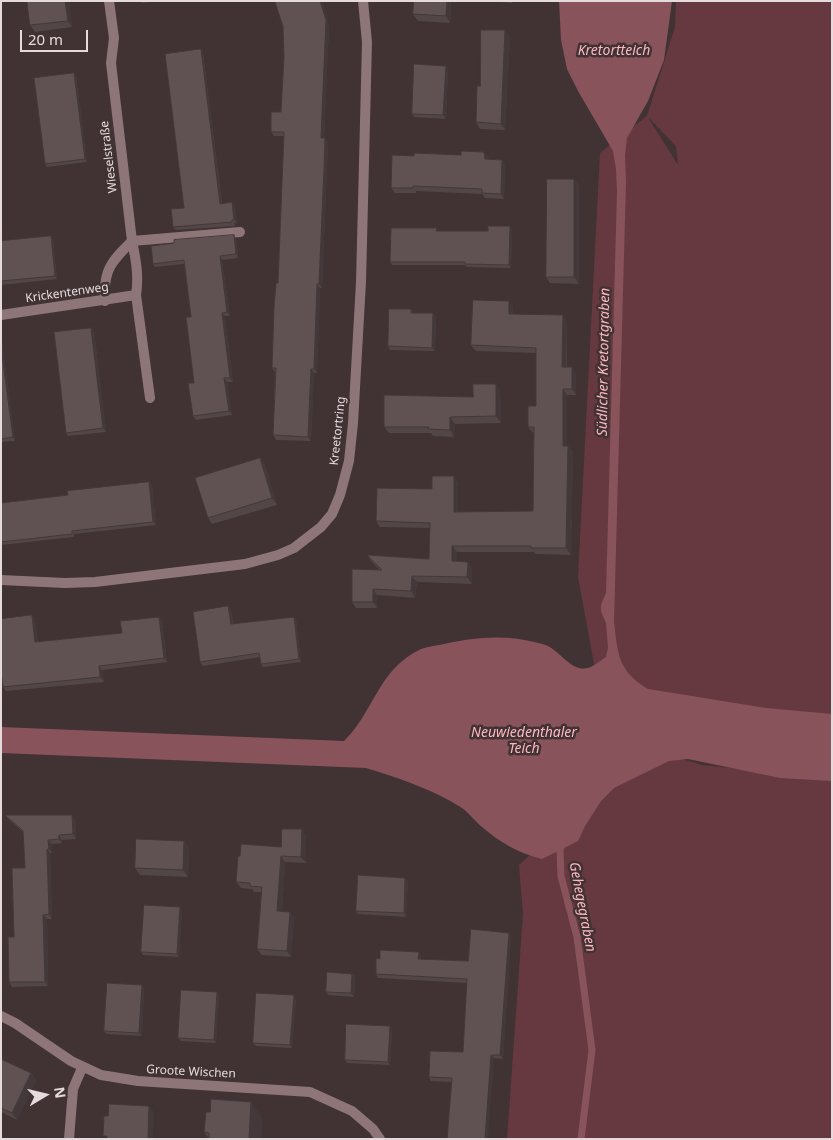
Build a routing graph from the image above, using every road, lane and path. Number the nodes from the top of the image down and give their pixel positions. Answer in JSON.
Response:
{"nodes":[{"id":1,"x":109,"y":1,"type":"edge"},
{"id":2,"x":363,"y":1,"type":"edge"},
{"id":3,"x":240,"y":232,"type":"dead end"},
{"id":4,"x":132,"y":241,"type":"junction"},
{"id":5,"x":136,"y":295,"type":"junction"},
{"id":6,"x":105,"y":300,"type":"junction"},
{"id":7,"x":1,"y":315,"type":"edge"},
{"id":8,"x":150,"y":398,"type":"dead end"},
{"id":9,"x":1,"y":580,"type":"edge"},
{"id":10,"x":1,"y":1016,"type":"edge"},
{"id":11,"x":82,"y":1068,"type":"junction"},
{"id":12,"x":69,"y":1139,"type":"edge"},
{"id":13,"x":380,"y":1139,"type":"edge"}],
"edges":[{"from":1,"to":4,"type":"street","name":"Wieselstraße"},
{"from":2,"to":9,"type":"street","name":"Kreetortring"},
{"from":3,"to":4,"type":"street"},
{"from":4,"to":5,"type":"street","name":"Wieselstraße"},
{"from":4,"to":6,"type":"street"},
{"from":5,"to":6,"type":"street","name":"Krickentenweg"},
{"from":5,"to":8,"type":"street","name":"Wieselstraße"},
{"from":6,"to":7,"type":"street","name":"Krickentenweg"},
{"from":10,"to":11,"type":"street","name":"Groote Wischen"},
{"from":11,"to":12,"type":"street"},
{"from":11,"to":13,"type":"street","name":"Groote Wischen"}]}
